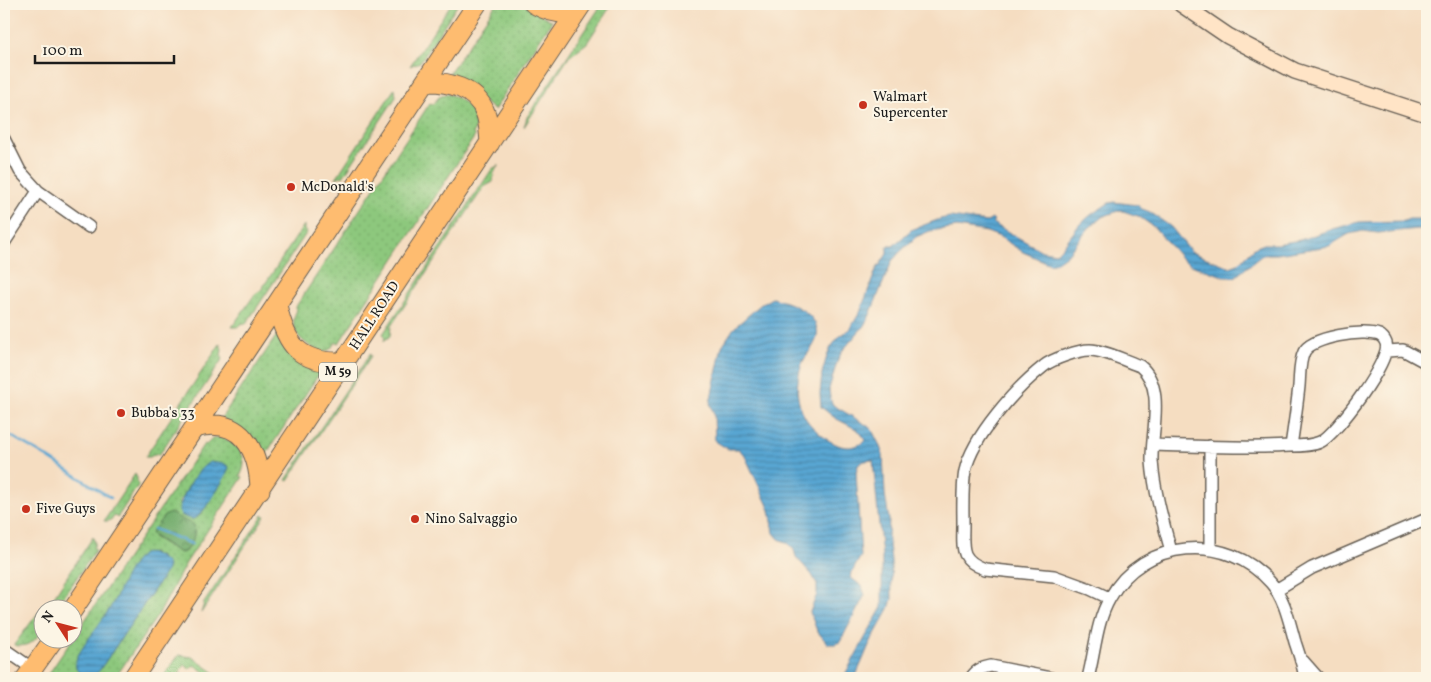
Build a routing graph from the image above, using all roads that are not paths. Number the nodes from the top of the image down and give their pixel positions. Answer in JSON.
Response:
{"nodes":[{"id":1,"x":477,"y":4,"type":"edge"},
{"id":2,"x":534,"y":4,"type":"edge"},
{"id":3,"x":1181,"y":4,"type":"edge"},
{"id":4,"x":579,"y":9,"type":"edge"},
{"id":5,"x":425,"y":82,"type":"junction"},
{"id":6,"x":1427,"y":114,"type":"edge"},
{"id":7,"x":4,"y":140,"type":"edge"},
{"id":8,"x":490,"y":143,"type":"junction"},
{"id":9,"x":38,"y":191,"type":"junction"},
{"id":10,"x":88,"y":227,"type":"dead end"},
{"id":11,"x":4,"y":243,"type":"edge"},
{"id":12,"x":277,"y":305,"type":"junction"},
{"id":13,"x":1387,"y":351,"type":"junction"},
{"id":14,"x":344,"y":362,"type":"junction"},
{"id":15,"x":1427,"y":363,"type":"edge"},
{"id":16,"x":195,"y":428,"type":"junction"},
{"id":17,"x":1153,"y":445,"type":"junction"},
{"id":18,"x":1210,"y":446,"type":"junction"},
{"id":19,"x":1291,"y":446,"type":"junction"},
{"id":20,"x":260,"y":490,"type":"junction"},
{"id":21,"x":1427,"y":519,"type":"edge"},
{"id":22,"x":1210,"y":549,"type":"junction"},
{"id":23,"x":1171,"y":551,"type":"junction"},
{"id":24,"x":1276,"y":590,"type":"junction"},
{"id":25,"x":1109,"y":598,"type":"junction"},
{"id":26,"x":79,"y":600,"type":"edge"},
{"id":27,"x":4,"y":649,"type":"edge"},
{"id":28,"x":46,"y":650,"type":"edge"},
{"id":29,"x":1303,"y":661,"type":"junction"},
{"id":30,"x":30,"y":673,"type":"edge"},
{"id":31,"x":134,"y":678,"type":"edge"},
{"id":32,"x":971,"y":678,"type":"edge"},
{"id":33,"x":1051,"y":678,"type":"edge"},
{"id":34,"x":1088,"y":678,"type":"edge"},
{"id":35,"x":1305,"y":678,"type":"edge"},
{"id":36,"x":1318,"y":678,"type":"edge"}],
"edges":[{"from":1,"to":5,"type":"highway"},
{"from":2,"to":4,"type":"highway"},
{"from":3,"to":6,"type":"main road"},
{"from":4,"to":8,"type":"highway","name":"HALL ROAD","number":"M 59"},
{"from":5,"to":8,"type":"highway"},
{"from":5,"to":12,"type":"highway"},
{"from":7,"to":9,"type":"street"},
{"from":8,"to":14,"type":"highway","name":"HALL ROAD","number":"M 59"},
{"from":9,"to":10,"type":"street"},
{"from":9,"to":11,"type":"street"},
{"from":12,"to":14,"type":"highway"},
{"from":12,"to":16,"type":"highway"},
{"from":13,"to":15,"type":"street"},
{"from":13,"to":19,"type":"street"},
{"from":13,"to":19,"type":"street"},
{"from":14,"to":20,"type":"highway","name":"HALL ROAD","number":"M 59"},
{"from":16,"to":20,"type":"highway"},
{"from":16,"to":26,"type":"highway"},
{"from":17,"to":18,"type":"street"},
{"from":17,"to":23,"type":"street"},
{"from":17,"to":25,"type":"street"},
{"from":18,"to":19,"type":"street"},
{"from":18,"to":22,"type":"street"},
{"from":20,"to":31,"type":"highway","name":"HALL ROAD","number":"M 59"},
{"from":21,"to":24,"type":"street"},
{"from":22,"to":23,"type":"street"},
{"from":22,"to":24,"type":"street"},
{"from":23,"to":25,"type":"street"},
{"from":24,"to":29,"type":"street"},
{"from":25,"to":34,"type":"street"},
{"from":27,"to":30,"type":"street"},
{"from":28,"to":30,"type":"highway"},
{"from":29,"to":35,"type":"street"},
{"from":29,"to":36,"type":"street"},
{"from":32,"to":33,"type":"street"}]}
